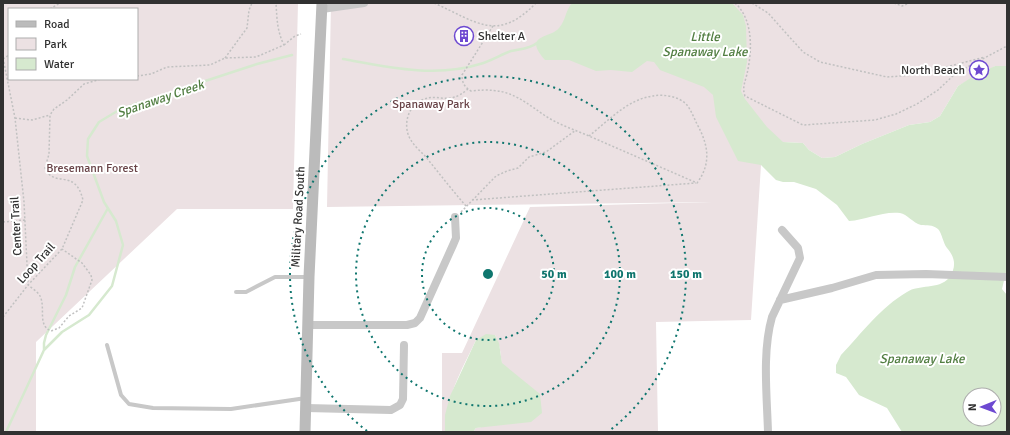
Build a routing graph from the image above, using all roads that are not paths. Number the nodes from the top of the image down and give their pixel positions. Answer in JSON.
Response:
{"nodes":[{"id":1,"x":364,"y":3,"type":"edge"},
{"id":2,"x":322,"y":6,"type":"edge"},
{"id":3,"x":455,"y":217,"type":"road end"},
{"id":4,"x":782,"y":230,"type":"dead end"},
{"id":5,"x":1007,"y":277,"type":"edge"},
{"id":6,"x":309,"y":278,"type":"junction"},
{"id":7,"x":236,"y":292,"type":"dead end"},
{"id":8,"x":780,"y":300,"type":"junction"},
{"id":9,"x":308,"y":325,"type":"junction"},
{"id":10,"x":107,"y":345,"type":"dead end"},
{"id":11,"x":404,"y":345,"type":"dead end"},
{"id":12,"x":306,"y":403,"type":"junction"},
{"id":13,"x":305,"y":432,"type":"edge"},
{"id":14,"x":768,"y":432,"type":"edge"}],
"edges":[{"from":1,"to":2,"type":"street"},
{"from":2,"to":6,"type":"main road","name":"Military Road South"},
{"from":3,"to":9,"type":"street"},
{"from":4,"to":8,"type":"street"},
{"from":5,"to":8,"type":"street"},
{"from":6,"to":7,"type":"lane"},
{"from":6,"to":9,"type":"main road","name":"Military Road South"},
{"from":8,"to":14,"type":"street"},
{"from":9,"to":12,"type":"main road","name":"Military Road South"},
{"from":10,"to":12,"type":"lane"},
{"from":11,"to":12,"type":"street"},
{"from":12,"to":13,"type":"main road","name":"Military Road South"}]}
